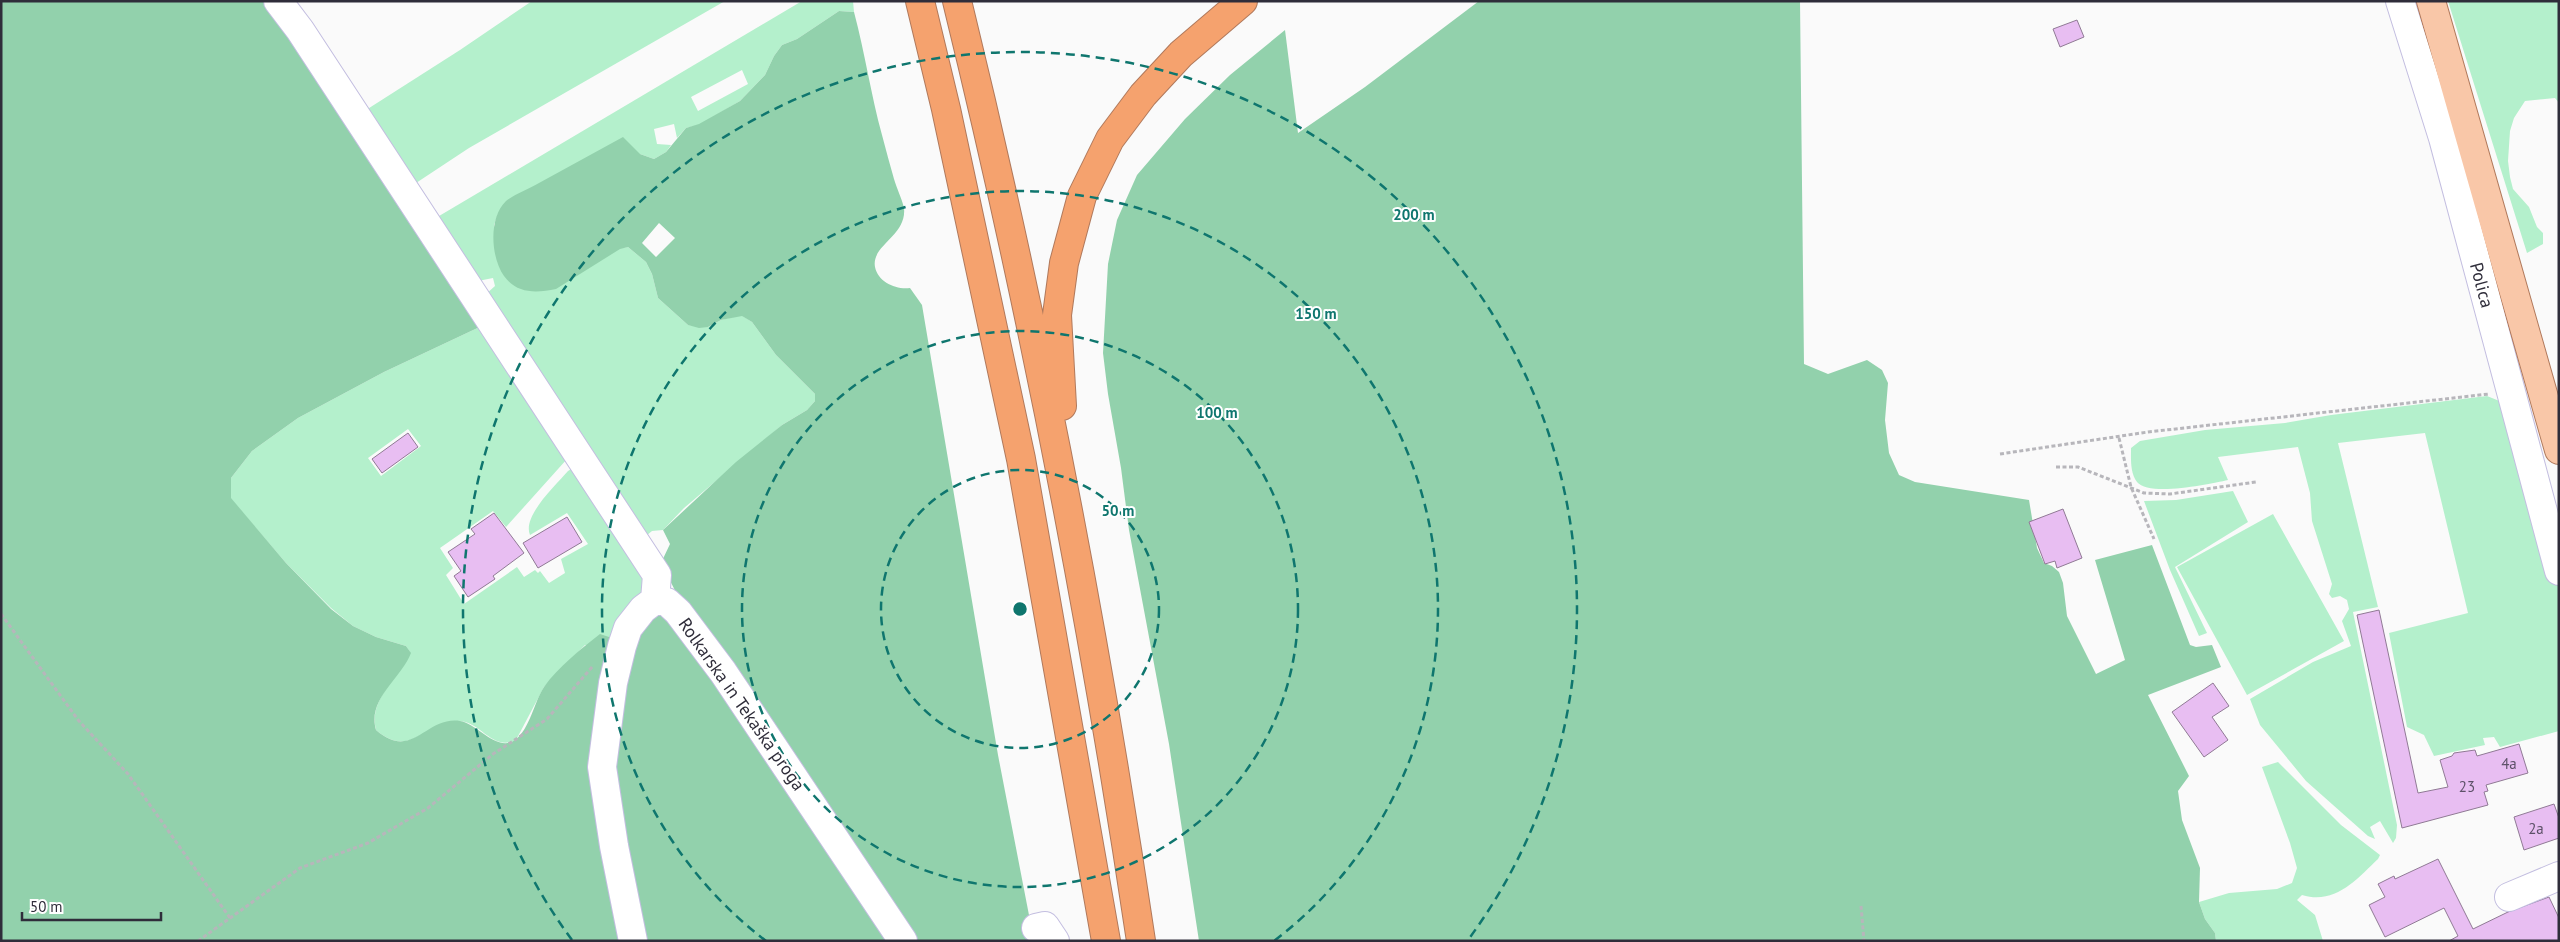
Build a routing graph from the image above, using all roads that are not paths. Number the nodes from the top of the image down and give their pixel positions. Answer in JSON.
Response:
{"nodes":[{"id":1,"x":278,"y":1,"type":"edge"},
{"id":2,"x":920,"y":1,"type":"edge"},
{"id":3,"x":956,"y":1,"type":"edge"},
{"id":4,"x":1242,"y":1,"type":"edge"},
{"id":5,"x":2400,"y":1,"type":"edge"},
{"id":6,"x":2431,"y":1,"type":"edge"},
{"id":7,"x":1055,"y":444,"type":"junction"},
{"id":8,"x":2559,"y":450,"type":"edge"},
{"id":9,"x":2559,"y":571,"type":"edge"},
{"id":10,"x":655,"y":600,"type":"junction"},
{"id":11,"x":2559,"y":876,"type":"edge"},
{"id":12,"x":2509,"y":897,"type":"dead end"},
{"id":13,"x":633,"y":941,"type":"edge"},
{"id":14,"x":903,"y":941,"type":"edge"},
{"id":15,"x":1106,"y":941,"type":"edge"},
{"id":16,"x":1141,"y":941,"type":"edge"}],
"edges":[{"from":1,"to":10,"type":"street"},
{"from":2,"to":15,"type":"highway"},
{"from":3,"to":7,"type":"highway"},
{"from":4,"to":7,"type":"highway"},
{"from":5,"to":9,"type":"street","name":"Polica"},
{"from":6,"to":8,"type":"main road"},
{"from":7,"to":16,"type":"highway"},
{"from":10,"to":13,"type":"street"},
{"from":10,"to":14,"type":"street","name":"Rolkarska in Tekaška proga"},
{"from":11,"to":12,"type":"street"}]}
